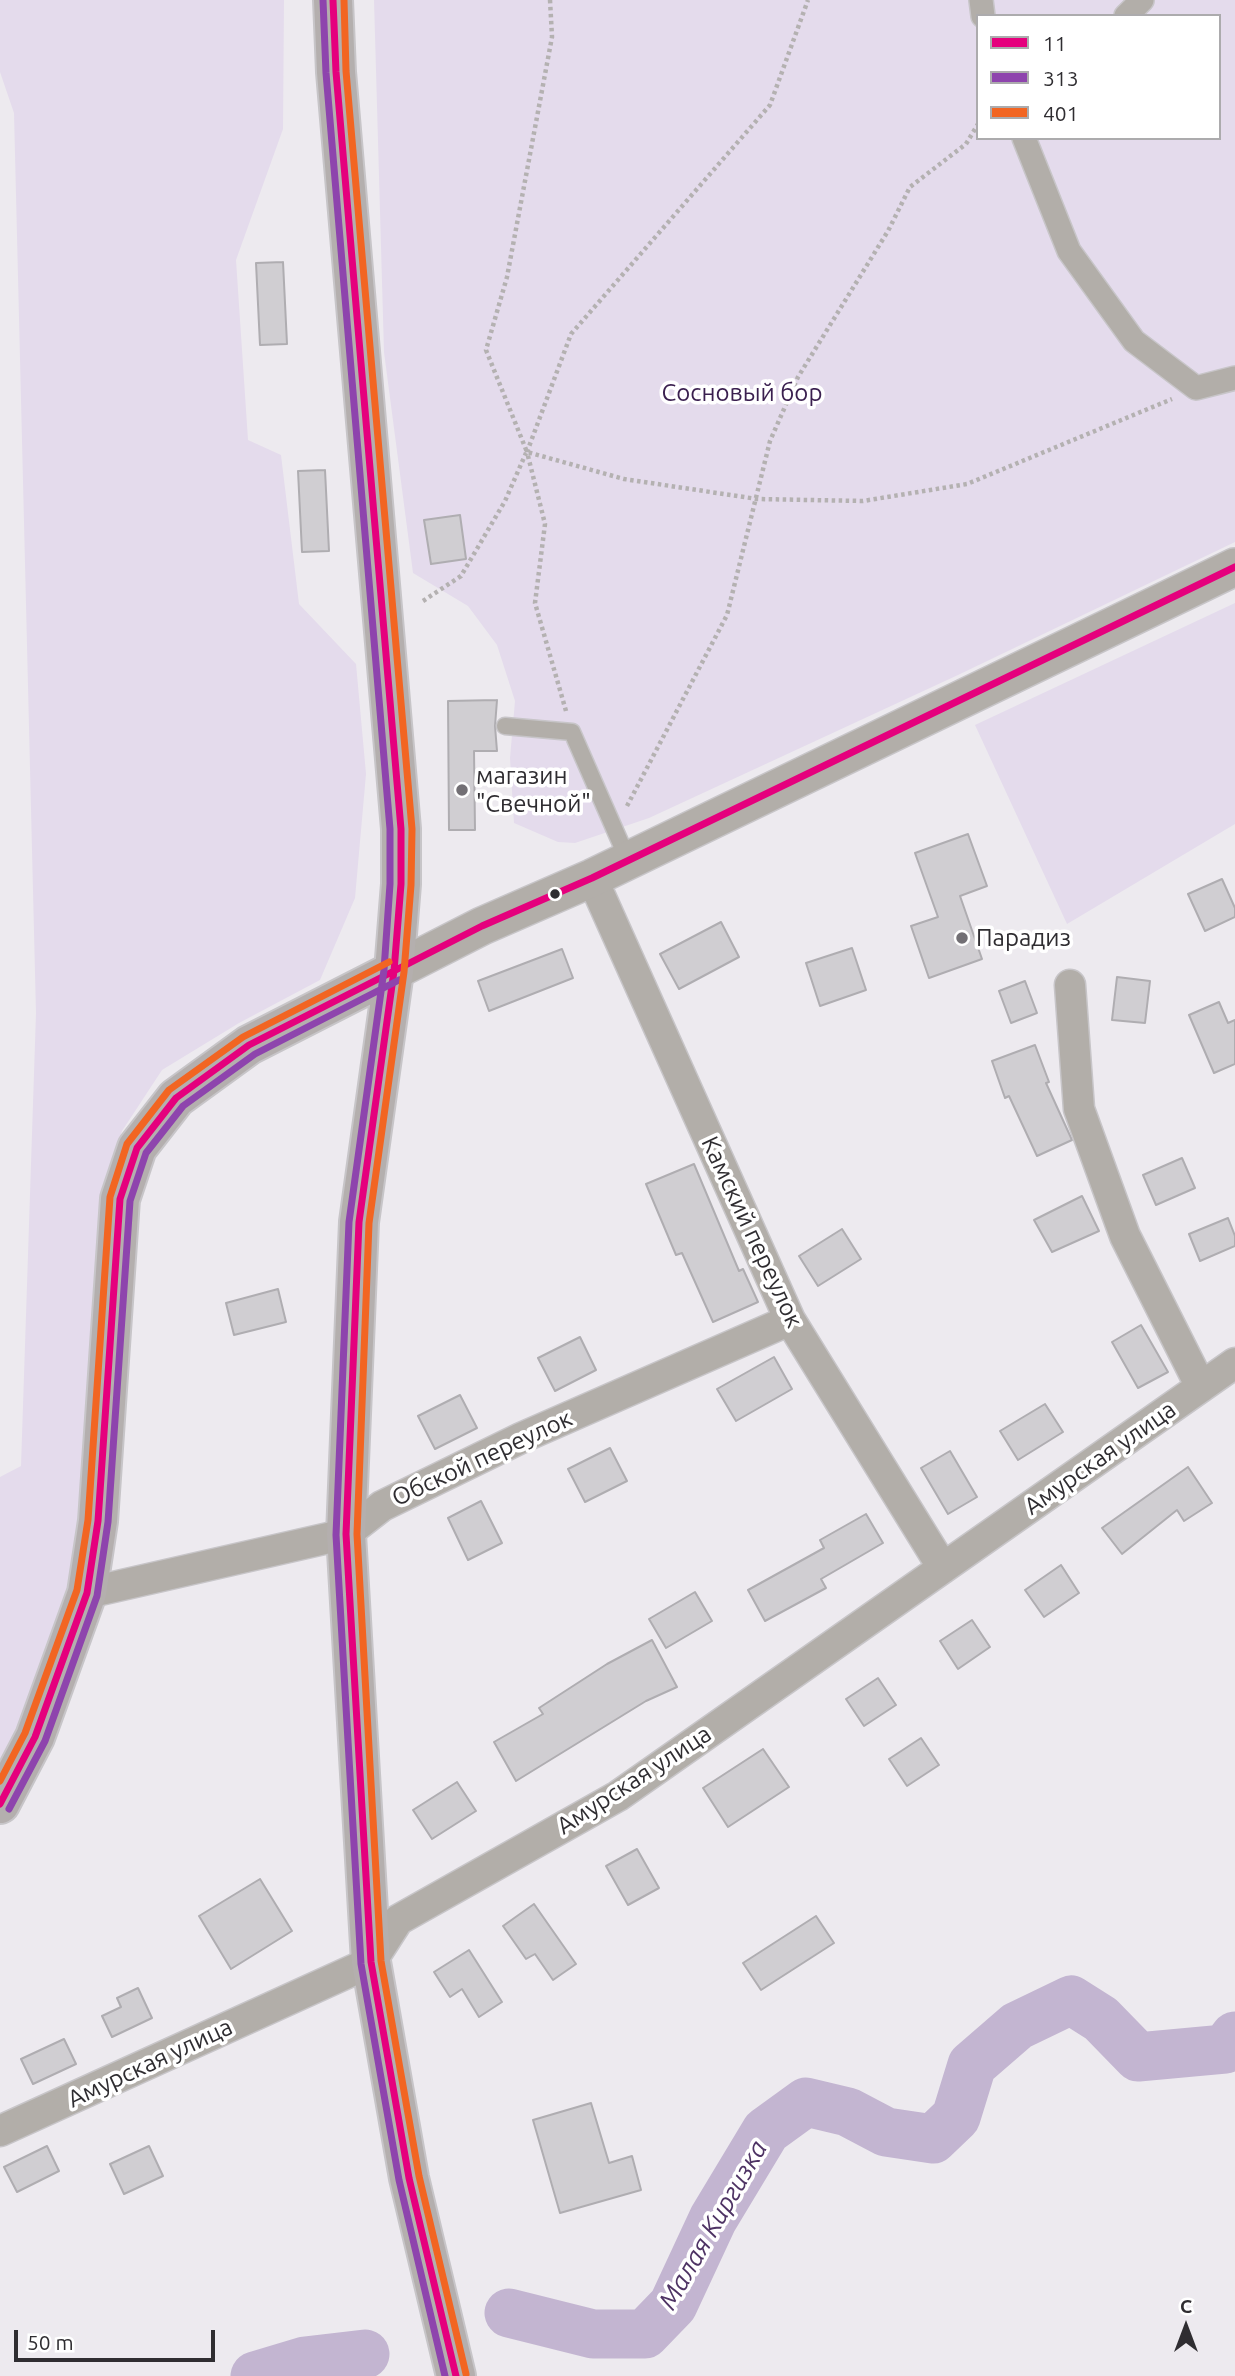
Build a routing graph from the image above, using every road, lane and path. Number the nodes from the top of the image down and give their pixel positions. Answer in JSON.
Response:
{"nodes":[{"id":1,"x":333,"y":0,"type":"edge"},
{"id":2,"x":550,"y":0,"type":"edge"},
{"id":3,"x":808,"y":0,"type":"edge"},
{"id":4,"x":1142,"y":0,"type":"edge"},
{"id":5,"x":1128,"y":14,"type":"edge"},
{"id":6,"x":976,"y":127,"type":"edge"},
{"id":7,"x":1025,"y":140,"type":"edge"},
{"id":8,"x":1235,"y":379,"type":"edge"},
{"id":9,"x":1196,"y":388,"type":"junction"},
{"id":10,"x":527,"y":453,"type":"junction"},
{"id":11,"x":757,"y":499,"type":"junction"},
{"id":12,"x":1235,"y":566,"type":"edge"},
{"id":13,"x":423,"y":601,"type":"dead end"},
{"id":14,"x":505,"y":726,"type":"dead end"},
{"id":15,"x":572,"y":732,"type":"junction"},
{"id":16,"x":627,"y":806,"type":"dead end"},
{"id":17,"x":628,"y":860,"type":"junction"},
{"id":18,"x":592,"y":878,"type":"junction"},
{"id":19,"x":394,"y":971,"type":"junction"},
{"id":20,"x":1070,"y":985,"type":"dead end"},
{"id":21,"x":790,"y":1320,"type":"junction"},
{"id":22,"x":1235,"y":1363,"type":"edge"},
{"id":23,"x":1201,"y":1387,"type":"junction"},
{"id":24,"x":346,"y":1534,"type":"junction"},
{"id":25,"x":943,"y":1569,"type":"junction"},
{"id":26,"x":87,"y":1593,"type":"junction"},
{"id":27,"x":0,"y":1804,"type":"edge"},
{"id":28,"x":371,"y":1962,"type":"junction"},
{"id":29,"x":0,"y":2131,"type":"edge"},
{"id":30,"x":457,"y":2376,"type":"edge"}],
"edges":[{"from":1,"to":19,"type":"main road"},
{"from":2,"to":10,"type":"path"},
{"from":3,"to":10,"type":"path"},
{"from":4,"to":5,"type":"street"},
{"from":6,"to":11,"type":"path"},
{"from":7,"to":9,"type":"street"},
{"from":8,"to":9,"type":"street"},
{"from":9,"to":11,"type":"path"},
{"from":10,"to":11,"type":"path"},
{"from":10,"to":13,"type":"path"},
{"from":10,"to":15,"type":"path"},
{"from":11,"to":16,"type":"path"},
{"from":12,"to":17,"type":"street"},
{"from":14,"to":15,"type":"lane"},
{"from":15,"to":17,"type":"lane"},
{"from":17,"to":18,"type":"street"},
{"from":18,"to":19,"type":"street"},
{"from":18,"to":21,"type":"street","name":"Камский переулок"},
{"from":19,"to":24,"type":"main road"},
{"from":19,"to":26,"type":"main road"},
{"from":20,"to":23,"type":"street"},
{"from":21,"to":24,"type":"street","name":"Обской переулок"},
{"from":21,"to":25,"type":"street","name":"Камский переулок"},
{"from":22,"to":23,"type":"street","name":"Амурская улица"},
{"from":23,"to":25,"type":"street","name":"Амурская улица"},
{"from":24,"to":26,"type":"street","name":"Обской переулок"},
{"from":24,"to":28,"type":"main road"},
{"from":25,"to":28,"type":"street","name":"Амурская улица"},
{"from":26,"to":27,"type":"main road"},
{"from":28,"to":29,"type":"street","name":"Амурская улица"},
{"from":28,"to":30,"type":"main road"}]}
